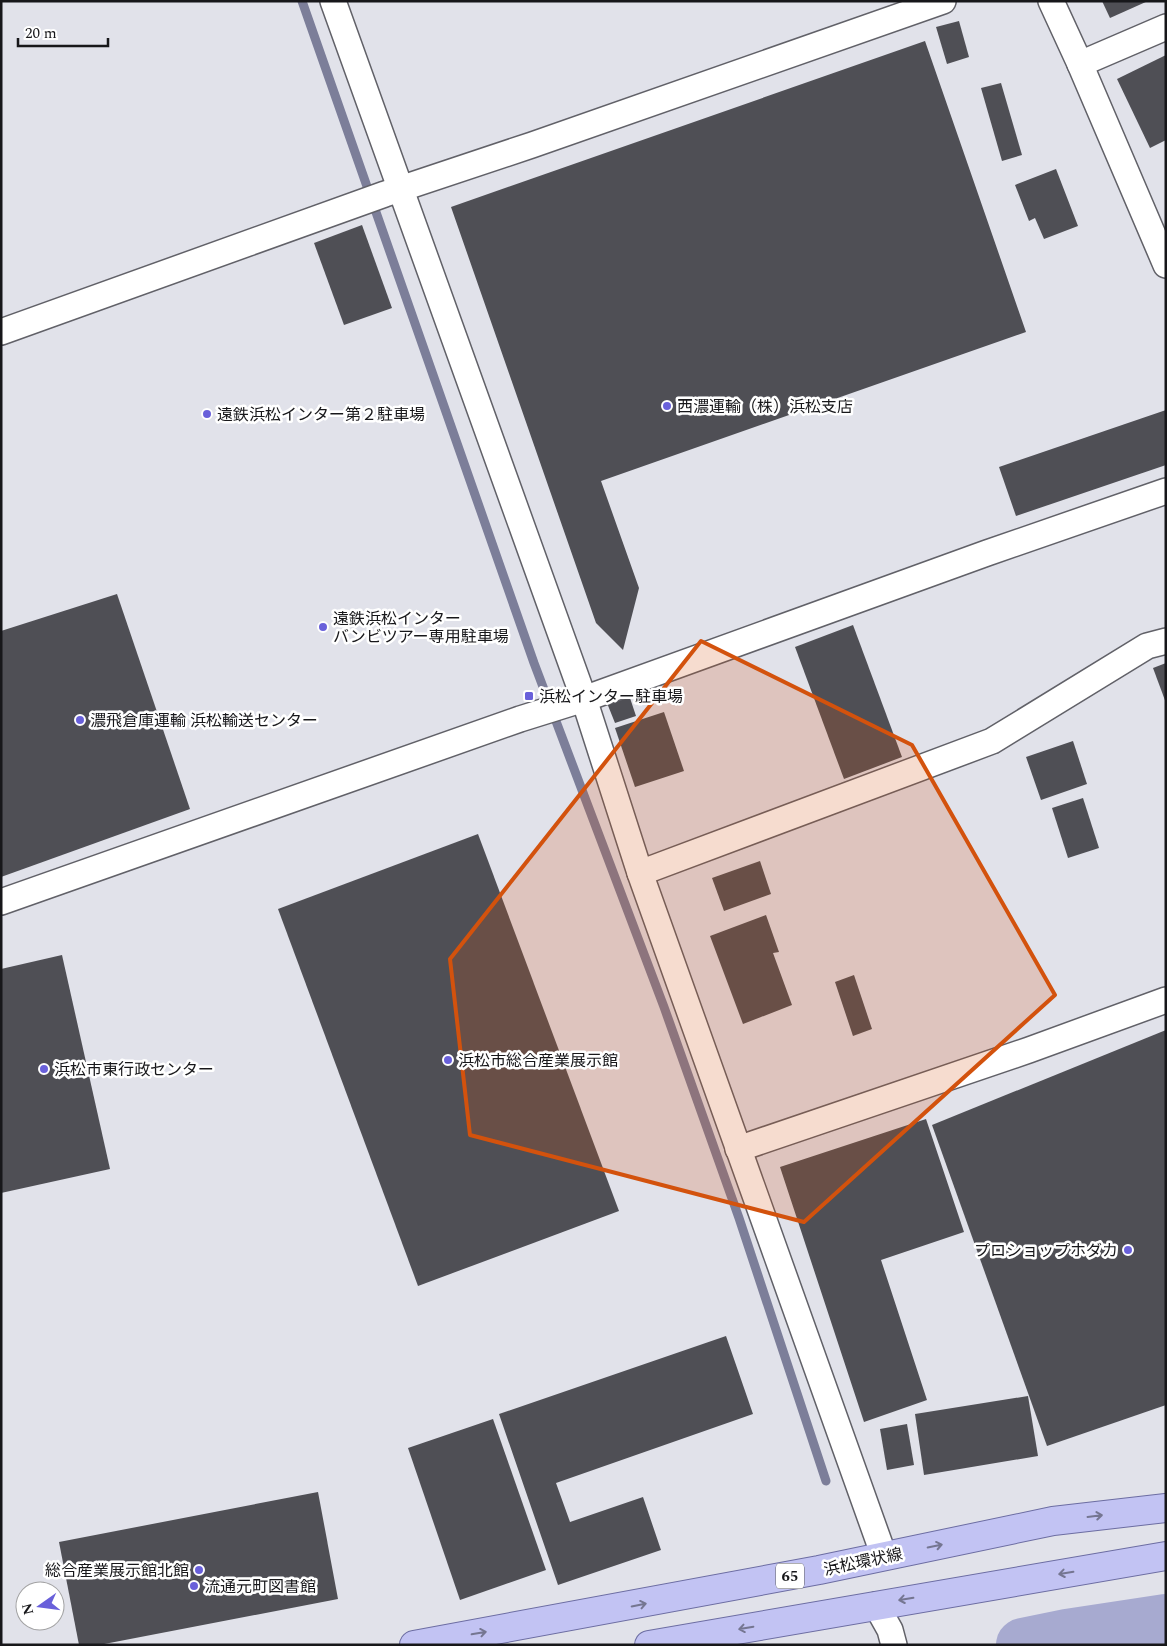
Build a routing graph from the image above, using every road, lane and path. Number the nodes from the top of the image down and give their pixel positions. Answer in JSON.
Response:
{"nodes":[{"id":1,"x":333,"y":1,"type":"edge"},
{"id":2,"x":943,"y":1,"type":"edge"},
{"id":3,"x":1051,"y":1,"type":"edge"},
{"id":4,"x":1166,"y":27,"type":"edge"},
{"id":5,"x":1080,"y":64,"type":"junction"},
{"id":6,"x":393,"y":192,"type":"junction"},
{"id":7,"x":1166,"y":265,"type":"edge"},
{"id":8,"x":1,"y":332,"type":"edge"},
{"id":9,"x":1166,"y":491,"type":"edge"},
{"id":10,"x":1166,"y":640,"type":"edge"},
{"id":11,"x":573,"y":702,"type":"junction"},
{"id":12,"x":640,"y":872,"type":"junction"},
{"id":13,"x":1,"y":902,"type":"edge"},
{"id":14,"x":1166,"y":1000,"type":"edge"},
{"id":15,"x":738,"y":1149,"type":"junction"},
{"id":16,"x":1166,"y":1508,"type":"edge"},
{"id":17,"x":884,"y":1556,"type":"junction"},
{"id":18,"x":1166,"y":1556,"type":"edge"},
{"id":19,"x":876,"y":1605,"type":"junction"},
{"id":20,"x":892,"y":1637,"type":"edge"},
{"id":21,"x":414,"y":1645,"type":"edge"},
{"id":22,"x":649,"y":1645,"type":"edge"}],
"edges":[{"from":1,"to":6,"type":"street"},
{"from":2,"to":6,"type":"street"},
{"from":3,"to":5,"type":"street"},
{"from":4,"to":5,"type":"street"},
{"from":5,"to":7,"type":"street"},
{"from":6,"to":8,"type":"street"},
{"from":6,"to":11,"type":"street"},
{"from":9,"to":11,"type":"street"},
{"from":10,"to":12,"type":"street"},
{"from":11,"to":12,"type":"street"},
{"from":11,"to":13,"type":"street"},
{"from":12,"to":15,"type":"street"},
{"from":14,"to":15,"type":"street"},
{"from":15,"to":17,"type":"street"},
{"from":17,"to":16,"type":"main road","name":"浜松環状線","number":"65","one_way":true},
{"from":21,"to":17,"type":"main road","name":"浜松環状線","number":"65","one_way":true},
{"from":18,"to":19,"type":"main road","one_way":true},
{"from":19,"to":20,"type":"street"},
{"from":19,"to":22,"type":"main road","one_way":true}]}
